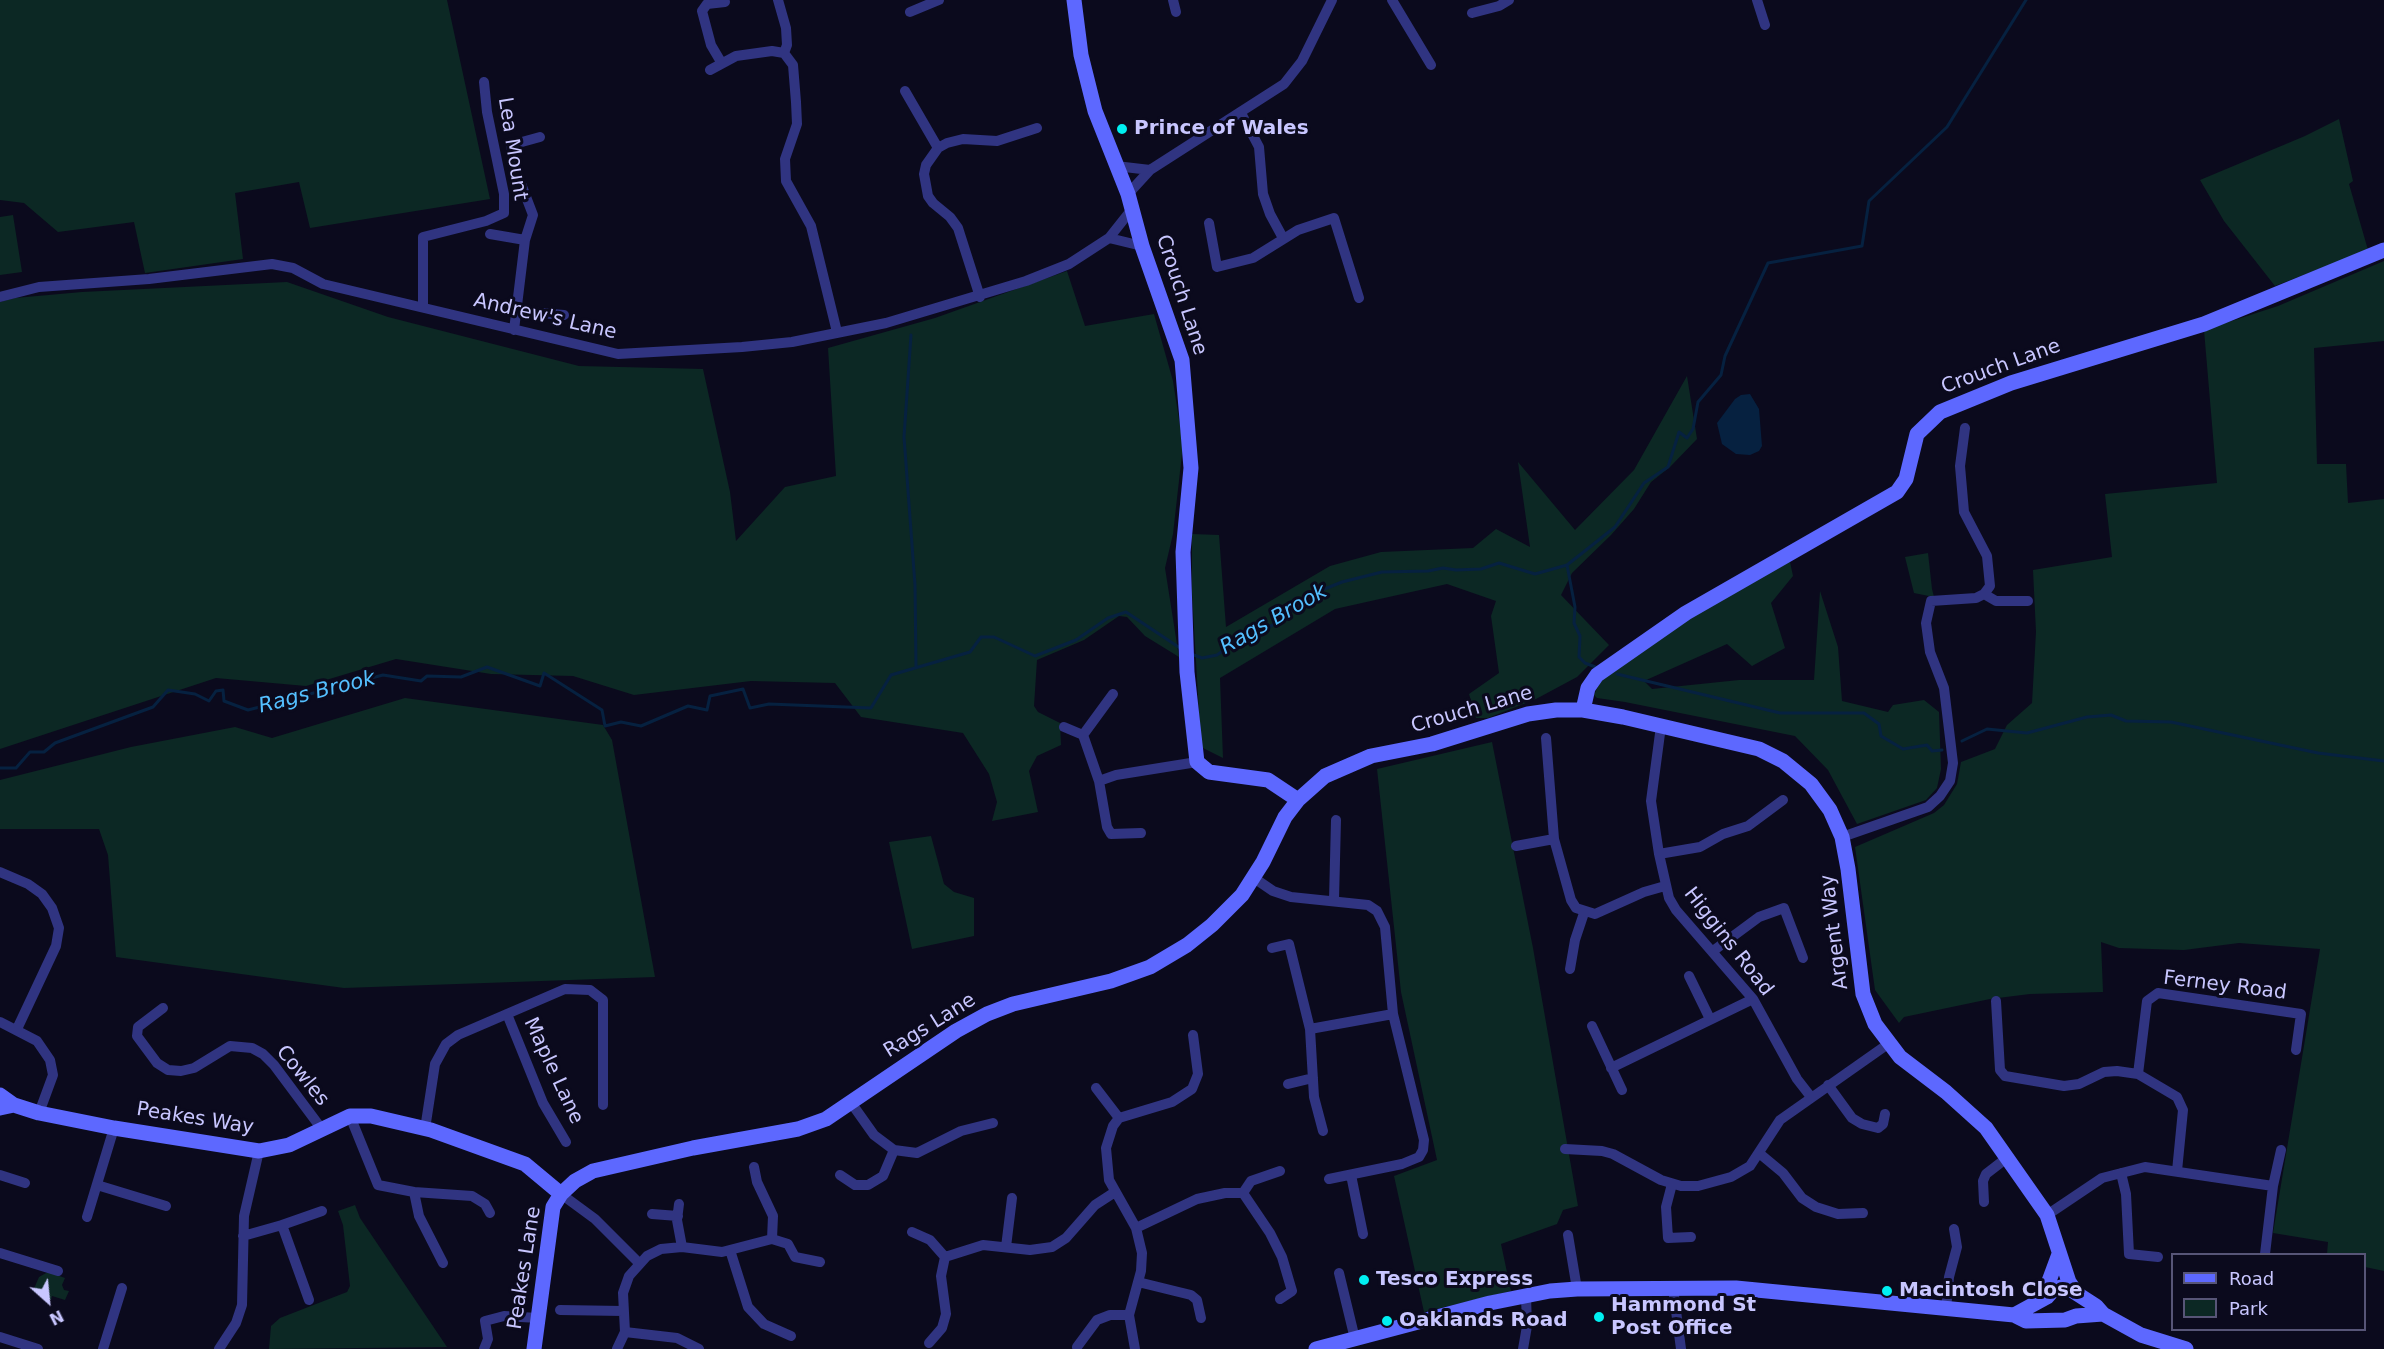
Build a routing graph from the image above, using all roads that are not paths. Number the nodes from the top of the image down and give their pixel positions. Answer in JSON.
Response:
{"nodes":[{"id":1,"x":778,"y":0,"type":"edge"},
{"id":2,"x":939,"y":0,"type":"edge"},
{"id":3,"x":1074,"y":0,"type":"edge"},
{"id":4,"x":1173,"y":0,"type":"edge"},
{"id":5,"x":1332,"y":0,"type":"edge"},
{"id":6,"x":1392,"y":0,"type":"edge"},
{"id":7,"x":1509,"y":0,"type":"edge"},
{"id":8,"x":1757,"y":0,"type":"edge"},
{"id":9,"x":725,"y":2,"type":"dead end"},
{"id":10,"x":910,"y":12,"type":"dead end"},
{"id":11,"x":1176,"y":12,"type":"dead end"},
{"id":12,"x":1472,"y":13,"type":"dead end"},
{"id":13,"x":1764,"y":25,"type":"dead end"},
{"id":14,"x":784,"y":53,"type":"junction"},
{"id":15,"x":721,"y":62,"type":"junction"},
{"id":16,"x":1431,"y":65,"type":"dead end"},
{"id":17,"x":710,"y":70,"type":"dead end"},
{"id":18,"x":484,"y":82,"type":"dead end"},
{"id":19,"x":905,"y":91,"type":"dead end"},
{"id":20,"x":1241,"y":113,"type":"junction"},
{"id":21,"x":1037,"y":128,"type":"dead end"},
{"id":22,"x":540,"y":136,"type":"dead end"},
{"id":23,"x":938,"y":148,"type":"junction"},
{"id":24,"x":1116,"y":166,"type":"junction"},
{"id":25,"x":1150,"y":170,"type":"junction"},
{"id":26,"x":1130,"y":202,"type":"junction"},
{"id":27,"x":1209,"y":223,"type":"dead end"},
{"id":28,"x":490,"y":234,"type":"dead end"},
{"id":29,"x":1108,"y":238,"type":"junction"},
{"id":30,"x":1283,"y":238,"type":"junction"},
{"id":31,"x":525,"y":240,"type":"junction"},
{"id":32,"x":1142,"y":246,"type":"junction"},
{"id":33,"x":2384,"y":250,"type":"edge"},
{"id":34,"x":0,"y":297,"type":"edge"},
{"id":35,"x":980,"y":297,"type":"junction"},
{"id":36,"x":1359,"y":298,"type":"dead end"},
{"id":37,"x":423,"y":306,"type":"junction"},
{"id":38,"x":516,"y":311,"type":"junction"},
{"id":39,"x":564,"y":315,"type":"dead end"},
{"id":40,"x":514,"y":330,"type":"junction"},
{"id":41,"x":837,"y":332,"type":"junction"},
{"id":42,"x":1965,"y":428,"type":"dead end"},
{"id":43,"x":1984,"y":594,"type":"junction"},
{"id":44,"x":2028,"y":601,"type":"dead end"},
{"id":45,"x":1113,"y":694,"type":"dead end"},
{"id":46,"x":1583,"y":710,"type":"junction"},
{"id":47,"x":1661,"y":726,"type":"junction"},
{"id":48,"x":1064,"y":727,"type":"dead end"},
{"id":49,"x":1083,"y":735,"type":"junction"},
{"id":50,"x":1546,"y":738,"type":"dead end"},
{"id":51,"x":1197,"y":762,"type":"junction"},
{"id":52,"x":1099,"y":781,"type":"junction"},
{"id":53,"x":1298,"y":800,"type":"junction"},
{"id":54,"x":1783,"y":801,"type":"dead end"},
{"id":55,"x":1336,"y":820,"type":"dead end"},
{"id":56,"x":1141,"y":833,"type":"dead end"},
{"id":57,"x":1842,"y":837,"type":"junction"},
{"id":58,"x":1554,"y":839,"type":"junction"},
{"id":59,"x":1516,"y":846,"type":"dead end"},
{"id":60,"x":1659,"y":854,"type":"junction"},
{"id":61,"x":0,"y":872,"type":"edge"},
{"id":62,"x":1254,"y":878,"type":"junction"},
{"id":63,"x":1665,"y":886,"type":"junction"},
{"id":64,"x":1334,"y":900,"type":"junction"},
{"id":65,"x":1386,"y":902,"type":"dead end"},
{"id":66,"x":1377,"y":912,"type":"junction"},
{"id":67,"x":1584,"y":913,"type":"junction"},
{"id":68,"x":1272,"y":948,"type":"dead end"},
{"id":69,"x":1713,"y":951,"type":"junction"},
{"id":70,"x":1803,"y":958,"type":"dead end"},
{"id":71,"x":1570,"y":969,"type":"dead end"},
{"id":72,"x":1689,"y":976,"type":"dead end"},
{"id":73,"x":1753,"y":999,"type":"junction"},
{"id":74,"x":1996,"y":1001,"type":"dead end"},
{"id":75,"x":163,"y":1008,"type":"dead end"},
{"id":76,"x":507,"y":1014,"type":"junction"},
{"id":77,"x":1393,"y":1014,"type":"junction"},
{"id":78,"x":1710,"y":1019,"type":"junction"},
{"id":79,"x":0,"y":1022,"type":"edge"},
{"id":80,"x":1592,"y":1026,"type":"dead end"},
{"id":81,"x":17,"y":1029,"type":"junction"},
{"id":82,"x":1310,"y":1029,"type":"junction"},
{"id":83,"x":1194,"y":1035,"type":"dead end"},
{"id":84,"x":1888,"y":1044,"type":"junction"},
{"id":85,"x":2296,"y":1050,"type":"dead end"},
{"id":86,"x":1611,"y":1068,"type":"junction"},
{"id":87,"x":2138,"y":1074,"type":"junction"},
{"id":88,"x":1313,"y":1078,"type":"junction"},
{"id":89,"x":1288,"y":1084,"type":"dead end"},
{"id":90,"x":1828,"y":1085,"type":"junction"},
{"id":91,"x":1096,"y":1088,"type":"dead end"},
{"id":92,"x":1622,"y":1090,"type":"dead end"},
{"id":93,"x":0,"y":1095,"type":"edge"},
{"id":94,"x":1811,"y":1097,"type":"junction"},
{"id":95,"x":852,"y":1104,"type":"junction"},
{"id":96,"x":603,"y":1105,"type":"dead end"},
{"id":97,"x":7,"y":1107,"type":"edge"},
{"id":98,"x":39,"y":1113,"type":"junction"},
{"id":99,"x":1884,"y":1113,"type":"dead end"},
{"id":100,"x":350,"y":1116,"type":"junction"},
{"id":101,"x":1119,"y":1118,"type":"junction"},
{"id":102,"x":993,"y":1123,"type":"dead end"},
{"id":103,"x":114,"y":1128,"type":"junction"},
{"id":104,"x":321,"y":1128,"type":"junction"},
{"id":105,"x":425,"y":1129,"type":"junction"},
{"id":106,"x":1323,"y":1131,"type":"dead end"},
{"id":107,"x":566,"y":1142,"type":"dead end"},
{"id":108,"x":1565,"y":1149,"type":"dead end"},
{"id":109,"x":894,"y":1150,"type":"junction"},
{"id":110,"x":2281,"y":1150,"type":"dead end"},
{"id":111,"x":259,"y":1151,"type":"junction"},
{"id":112,"x":1759,"y":1153,"type":"junction"},
{"id":113,"x":2007,"y":1157,"type":"junction"},
{"id":114,"x":754,"y":1167,"type":"dead end"},
{"id":115,"x":1280,"y":1171,"type":"dead end"},
{"id":116,"x":2176,"y":1171,"type":"junction"},
{"id":117,"x":2121,"y":1173,"type":"junction"},
{"id":118,"x":0,"y":1175,"type":"edge"},
{"id":119,"x":840,"y":1175,"type":"dead end"},
{"id":120,"x":1351,"y":1175,"type":"junction"},
{"id":121,"x":1329,"y":1179,"type":"dead end"},
{"id":122,"x":25,"y":1183,"type":"dead end"},
{"id":123,"x":1672,"y":1184,"type":"junction"},
{"id":124,"x":97,"y":1185,"type":"junction"},
{"id":125,"x":2273,"y":1186,"type":"junction"},
{"id":126,"x":414,"y":1192,"type":"junction"},
{"id":127,"x":1115,"y":1192,"type":"junction"},
{"id":128,"x":1243,"y":1193,"type":"junction"},
{"id":129,"x":561,"y":1194,"type":"junction"},
{"id":130,"x":1012,"y":1198,"type":"dead end"},
{"id":131,"x":1984,"y":1202,"type":"dead end"},
{"id":132,"x":679,"y":1204,"type":"dead end"},
{"id":133,"x":166,"y":1206,"type":"dead end"},
{"id":134,"x":321,"y":1211,"type":"dead end"},
{"id":135,"x":490,"y":1213,"type":"dead end"},
{"id":136,"x":1863,"y":1213,"type":"dead end"},
{"id":137,"x":652,"y":1214,"type":"dead end"},
{"id":138,"x":2047,"y":1215,"type":"junction"},
{"id":139,"x":678,"y":1216,"type":"junction"},
{"id":140,"x":87,"y":1217,"type":"dead end"},
{"id":141,"x":282,"y":1225,"type":"junction"},
{"id":142,"x":1136,"y":1228,"type":"junction"},
{"id":143,"x":1954,"y":1229,"type":"dead end"},
{"id":144,"x":912,"y":1232,"type":"dead end"},
{"id":145,"x":1363,"y":1234,"type":"dead end"},
{"id":146,"x":1568,"y":1235,"type":"dead end"},
{"id":147,"x":243,"y":1236,"type":"junction"},
{"id":148,"x":1691,"y":1237,"type":"dead end"},
{"id":149,"x":772,"y":1239,"type":"junction"},
{"id":150,"x":682,"y":1247,"type":"junction"},
{"id":151,"x":1006,"y":1247,"type":"junction"},
{"id":152,"x":730,"y":1250,"type":"junction"},
{"id":153,"x":0,"y":1253,"type":"edge"},
{"id":154,"x":2265,"y":1253,"type":"edge"},
{"id":155,"x":2059,"y":1254,"type":"junction"},
{"id":156,"x":945,"y":1257,"type":"junction"},
{"id":157,"x":2158,"y":1257,"type":"dead end"},
{"id":158,"x":820,"y":1262,"type":"dead end"},
{"id":159,"x":443,"y":1263,"type":"dead end"},
{"id":160,"x":639,"y":1263,"type":"junction"},
{"id":161,"x":58,"y":1271,"type":"dead end"},
{"id":162,"x":1339,"y":1273,"type":"dead end"},
{"id":163,"x":1138,"y":1282,"type":"junction"},
{"id":164,"x":123,"y":1288,"type":"dead end"},
{"id":165,"x":1673,"y":1288,"type":"junction"},
{"id":166,"x":1577,"y":1289,"type":"junction"},
{"id":167,"x":2077,"y":1293,"type":"junction"},
{"id":168,"x":2049,"y":1295,"type":"junction"},
{"id":169,"x":1526,"y":1296,"type":"junction"},
{"id":170,"x":1280,"y":1299,"type":"dead end"},
{"id":171,"x":309,"y":1300,"type":"dead end"},
{"id":172,"x":1946,"y":1309,"type":"junction"},
{"id":173,"x":560,"y":1310,"type":"dead end"},
{"id":174,"x":623,"y":1311,"type":"junction"},
{"id":175,"x":2103,"y":1314,"type":"junction"},
{"id":176,"x":1129,"y":1315,"type":"junction"},
{"id":177,"x":2014,"y":1316,"type":"junction"},
{"id":178,"x":2076,"y":1316,"type":"junction"},
{"id":179,"x":538,"y":1318,"type":"junction"},
{"id":180,"x":1201,"y":1318,"type":"dead end"},
{"id":181,"x":2059,"y":1320,"type":"junction"},
{"id":182,"x":625,"y":1332,"type":"junction"},
{"id":183,"x":0,"y":1336,"type":"edge"},
{"id":184,"x":791,"y":1336,"type":"dead end"},
{"id":185,"x":1355,"y":1339,"type":"junction"},
{"id":186,"x":929,"y":1343,"type":"dead end"},
{"id":187,"x":1077,"y":1347,"type":"dead end"},
{"id":188,"x":38,"y":1349,"type":"edge"},
{"id":189,"x":103,"y":1349,"type":"edge"},
{"id":190,"x":219,"y":1349,"type":"edge"},
{"id":191,"x":484,"y":1349,"type":"edge"},
{"id":192,"x":534,"y":1349,"type":"edge"},
{"id":193,"x":617,"y":1349,"type":"edge"},
{"id":194,"x":699,"y":1349,"type":"edge"},
{"id":195,"x":1135,"y":1349,"type":"edge"},
{"id":196,"x":1316,"y":1349,"type":"edge"},
{"id":197,"x":1523,"y":1349,"type":"edge"},
{"id":198,"x":1681,"y":1349,"type":"edge"},
{"id":199,"x":2186,"y":1349,"type":"edge"}],
"edges":[{"from":1,"to":14,"type":"street"},
{"from":2,"to":10,"type":"street"},
{"from":3,"to":24,"type":"street","name":"Crouch Lane"},
{"from":4,"to":11,"type":"street"},
{"from":5,"to":20,"type":"street","name":"Andrew's Lane"},
{"from":6,"to":16,"type":"street"},
{"from":7,"to":12,"type":"street"},
{"from":8,"to":13,"type":"street"},
{"from":9,"to":15,"type":"street"},
{"from":14,"to":15,"type":"street"},
{"from":14,"to":41,"type":"street"},
{"from":15,"to":17,"type":"street"},
{"from":18,"to":37,"type":"street","name":"Lea Mount"},
{"from":19,"to":23,"type":"street"},
{"from":20,"to":25,"type":"street","name":"Andrew's Lane"},
{"from":20,"to":30,"type":"street"},
{"from":21,"to":23,"type":"street"},
{"from":22,"to":31,"type":"street"},
{"from":23,"to":35,"type":"street"},
{"from":24,"to":25,"type":"street"},
{"from":24,"to":26,"type":"street","name":"Crouch Lane"},
{"from":25,"to":26,"type":"street","name":"Andrew's Lane"},
{"from":26,"to":29,"type":"street","name":"Andrew's Lane"},
{"from":26,"to":32,"type":"street","name":"Crouch Lane"},
{"from":27,"to":30,"type":"street"},
{"from":28,"to":31,"type":"street"},
{"from":29,"to":32,"type":"street"},
{"from":29,"to":35,"type":"street","name":"Andrew's Lane"},
{"from":30,"to":36,"type":"street"},
{"from":31,"to":38,"type":"street"},
{"from":32,"to":51,"type":"street","name":"Crouch Lane"},
{"from":33,"to":46,"type":"street","name":"Crouch Lane"},
{"from":34,"to":37,"type":"street","name":"Andrew's Lane"},
{"from":35,"to":41,"type":"street","name":"Andrew's Lane"},
{"from":37,"to":40,"type":"street","name":"Andrew's Lane"},
{"from":38,"to":39,"type":"street"},
{"from":38,"to":40,"type":"street"},
{"from":40,"to":41,"type":"street","name":"Andrew's Lane"},
{"from":42,"to":43,"type":"street"},
{"from":43,"to":44,"type":"street"},
{"from":43,"to":57,"type":"street"},
{"from":45,"to":49,"type":"street"},
{"from":46,"to":47,"type":"street","name":"Argent Way"},
{"from":46,"to":53,"type":"street","name":"Crouch Lane"},
{"from":47,"to":57,"type":"street","name":"Argent Way"},
{"from":47,"to":60,"type":"street","name":"Higgins Road"},
{"from":48,"to":49,"type":"street"},
{"from":49,"to":52,"type":"street"},
{"from":50,"to":58,"type":"street"},
{"from":51,"to":52,"type":"street"},
{"from":51,"to":53,"type":"street"},
{"from":52,"to":56,"type":"street"},
{"from":53,"to":62,"type":"street","name":"Rags Lane"},
{"from":54,"to":60,"type":"street"},
{"from":55,"to":64,"type":"street"},
{"from":57,"to":84,"type":"street","name":"Argent Way"},
{"from":58,"to":59,"type":"street"},
{"from":58,"to":67,"type":"street"},
{"from":60,"to":63,"type":"street","name":"Higgins Road"},
{"from":61,"to":81,"type":"street"},
{"from":62,"to":64,"type":"street"},
{"from":62,"to":95,"type":"street","name":"Rags Lane"},
{"from":63,"to":67,"type":"street"},
{"from":63,"to":69,"type":"street","name":"Higgins Road"},
{"from":64,"to":66,"type":"street"},
{"from":65,"to":66,"type":"street"},
{"from":66,"to":77,"type":"street"},
{"from":67,"to":71,"type":"street"},
{"from":68,"to":82,"type":"street"},
{"from":69,"to":70,"type":"street"},
{"from":69,"to":73,"type":"street","name":"Higgins Road"},
{"from":72,"to":78,"type":"street"},
{"from":73,"to":78,"type":"street"},
{"from":73,"to":94,"type":"street","name":"Higgins Road"},
{"from":74,"to":87,"type":"street"},
{"from":75,"to":104,"type":"street","name":"Cowles"},
{"from":76,"to":96,"type":"street"},
{"from":76,"to":105,"type":"street"},
{"from":76,"to":107,"type":"street","name":"Maple Lane"},
{"from":77,"to":82,"type":"street"},
{"from":77,"to":120,"type":"street"},
{"from":78,"to":86,"type":"street"},
{"from":79,"to":81,"type":"street"},
{"from":80,"to":86,"type":"street"},
{"from":81,"to":98,"type":"street"},
{"from":82,"to":88,"type":"street"},
{"from":83,"to":101,"type":"street"},
{"from":84,"to":90,"type":"street"},
{"from":84,"to":113,"type":"street","name":"Argent Way"},
{"from":85,"to":87,"type":"street","name":"Ferney Road"},
{"from":86,"to":92,"type":"street"},
{"from":87,"to":116,"type":"street"},
{"from":88,"to":89,"type":"street"},
{"from":88,"to":106,"type":"street"},
{"from":90,"to":94,"type":"street"},
{"from":90,"to":99,"type":"street"},
{"from":91,"to":101,"type":"street"},
{"from":93,"to":97,"type":"street","name":"Peakes Way"},
{"from":94,"to":112,"type":"street"},
{"from":95,"to":109,"type":"street"},
{"from":95,"to":129,"type":"street","name":"Rags Lane"},
{"from":97,"to":98,"type":"street","name":"Peakes Way"},
{"from":98,"to":103,"type":"street","name":"Peakes Way"},
{"from":100,"to":104,"type":"street","name":"Peakes Way"},
{"from":100,"to":105,"type":"street","name":"Peakes Way"},
{"from":100,"to":126,"type":"street"},
{"from":101,"to":127,"type":"street"},
{"from":102,"to":109,"type":"street"},
{"from":103,"to":111,"type":"street","name":"Peakes Way"},
{"from":103,"to":124,"type":"street"},
{"from":104,"to":111,"type":"street","name":"Peakes Way"},
{"from":105,"to":129,"type":"street","name":"Peakes Way"},
{"from":108,"to":123,"type":"street"},
{"from":109,"to":119,"type":"street"},
{"from":110,"to":125,"type":"street"},
{"from":111,"to":147,"type":"street"},
{"from":112,"to":123,"type":"street"},
{"from":112,"to":136,"type":"street"},
{"from":113,"to":131,"type":"street"},
{"from":113,"to":138,"type":"street","name":"Argent Way"},
{"from":114,"to":149,"type":"street"},
{"from":115,"to":128,"type":"street"},
{"from":116,"to":117,"type":"street"},
{"from":116,"to":125,"type":"street"},
{"from":117,"to":138,"type":"street"},
{"from":117,"to":157,"type":"street"},
{"from":118,"to":122,"type":"street"},
{"from":120,"to":121,"type":"street"},
{"from":120,"to":145,"type":"street"},
{"from":123,"to":148,"type":"street"},
{"from":124,"to":133,"type":"street"},
{"from":124,"to":140,"type":"street"},
{"from":125,"to":154,"type":"street"},
{"from":126,"to":135,"type":"street"},
{"from":126,"to":159,"type":"street"},
{"from":127,"to":142,"type":"street"},
{"from":127,"to":151,"type":"street"},
{"from":128,"to":142,"type":"street"},
{"from":128,"to":170,"type":"street"},
{"from":129,"to":160,"type":"street"},
{"from":129,"to":179,"type":"street","name":"Peakes Lane"},
{"from":130,"to":151,"type":"street"},
{"from":132,"to":139,"type":"street"},
{"from":134,"to":141,"type":"street"},
{"from":137,"to":139,"type":"street"},
{"from":138,"to":155,"type":"street","name":"Argent Way"},
{"from":139,"to":150,"type":"street"},
{"from":141,"to":147,"type":"street"},
{"from":141,"to":171,"type":"street"},
{"from":142,"to":163,"type":"street"},
{"from":143,"to":172,"type":"street"},
{"from":144,"to":156,"type":"street"},
{"from":146,"to":166,"type":"street"},
{"from":147,"to":190,"type":"street"},
{"from":149,"to":152,"type":"street"},
{"from":149,"to":158,"type":"street"},
{"from":150,"to":152,"type":"street"},
{"from":150,"to":160,"type":"street"},
{"from":151,"to":156,"type":"street"},
{"from":152,"to":184,"type":"street"},
{"from":153,"to":161,"type":"street"},
{"from":155,"to":167,"type":"street","name":"Argent Way"},
{"from":155,"to":168,"type":"street"},
{"from":156,"to":186,"type":"street"},
{"from":160,"to":174,"type":"street"},
{"from":162,"to":185,"type":"street"},
{"from":163,"to":176,"type":"street"},
{"from":163,"to":180,"type":"street"},
{"from":164,"to":189,"type":"street"},
{"from":165,"to":166,"type":"street"},
{"from":165,"to":172,"type":"street"},
{"from":165,"to":198,"type":"street"},
{"from":166,"to":169,"type":"street"},
{"from":167,"to":168,"type":"street"},
{"from":167,"to":175,"type":"street"},
{"from":167,"to":178,"type":"street"},
{"from":168,"to":177,"type":"street"},
{"from":168,"to":181,"type":"street"},
{"from":169,"to":185,"type":"street"},
{"from":169,"to":197,"type":"street"},
{"from":172,"to":177,"type":"street"},
{"from":173,"to":174,"type":"street"},
{"from":174,"to":182,"type":"street"},
{"from":175,"to":178,"type":"street"},
{"from":175,"to":199,"type":"street"},
{"from":176,"to":187,"type":"street"},
{"from":176,"to":195,"type":"street"},
{"from":177,"to":181,"type":"street"},
{"from":178,"to":181,"type":"street"},
{"from":179,"to":191,"type":"street"},
{"from":179,"to":192,"type":"street","name":"Peakes Lane"},
{"from":182,"to":193,"type":"street"},
{"from":182,"to":194,"type":"street"},
{"from":183,"to":188,"type":"street"},
{"from":185,"to":196,"type":"street"}]}
